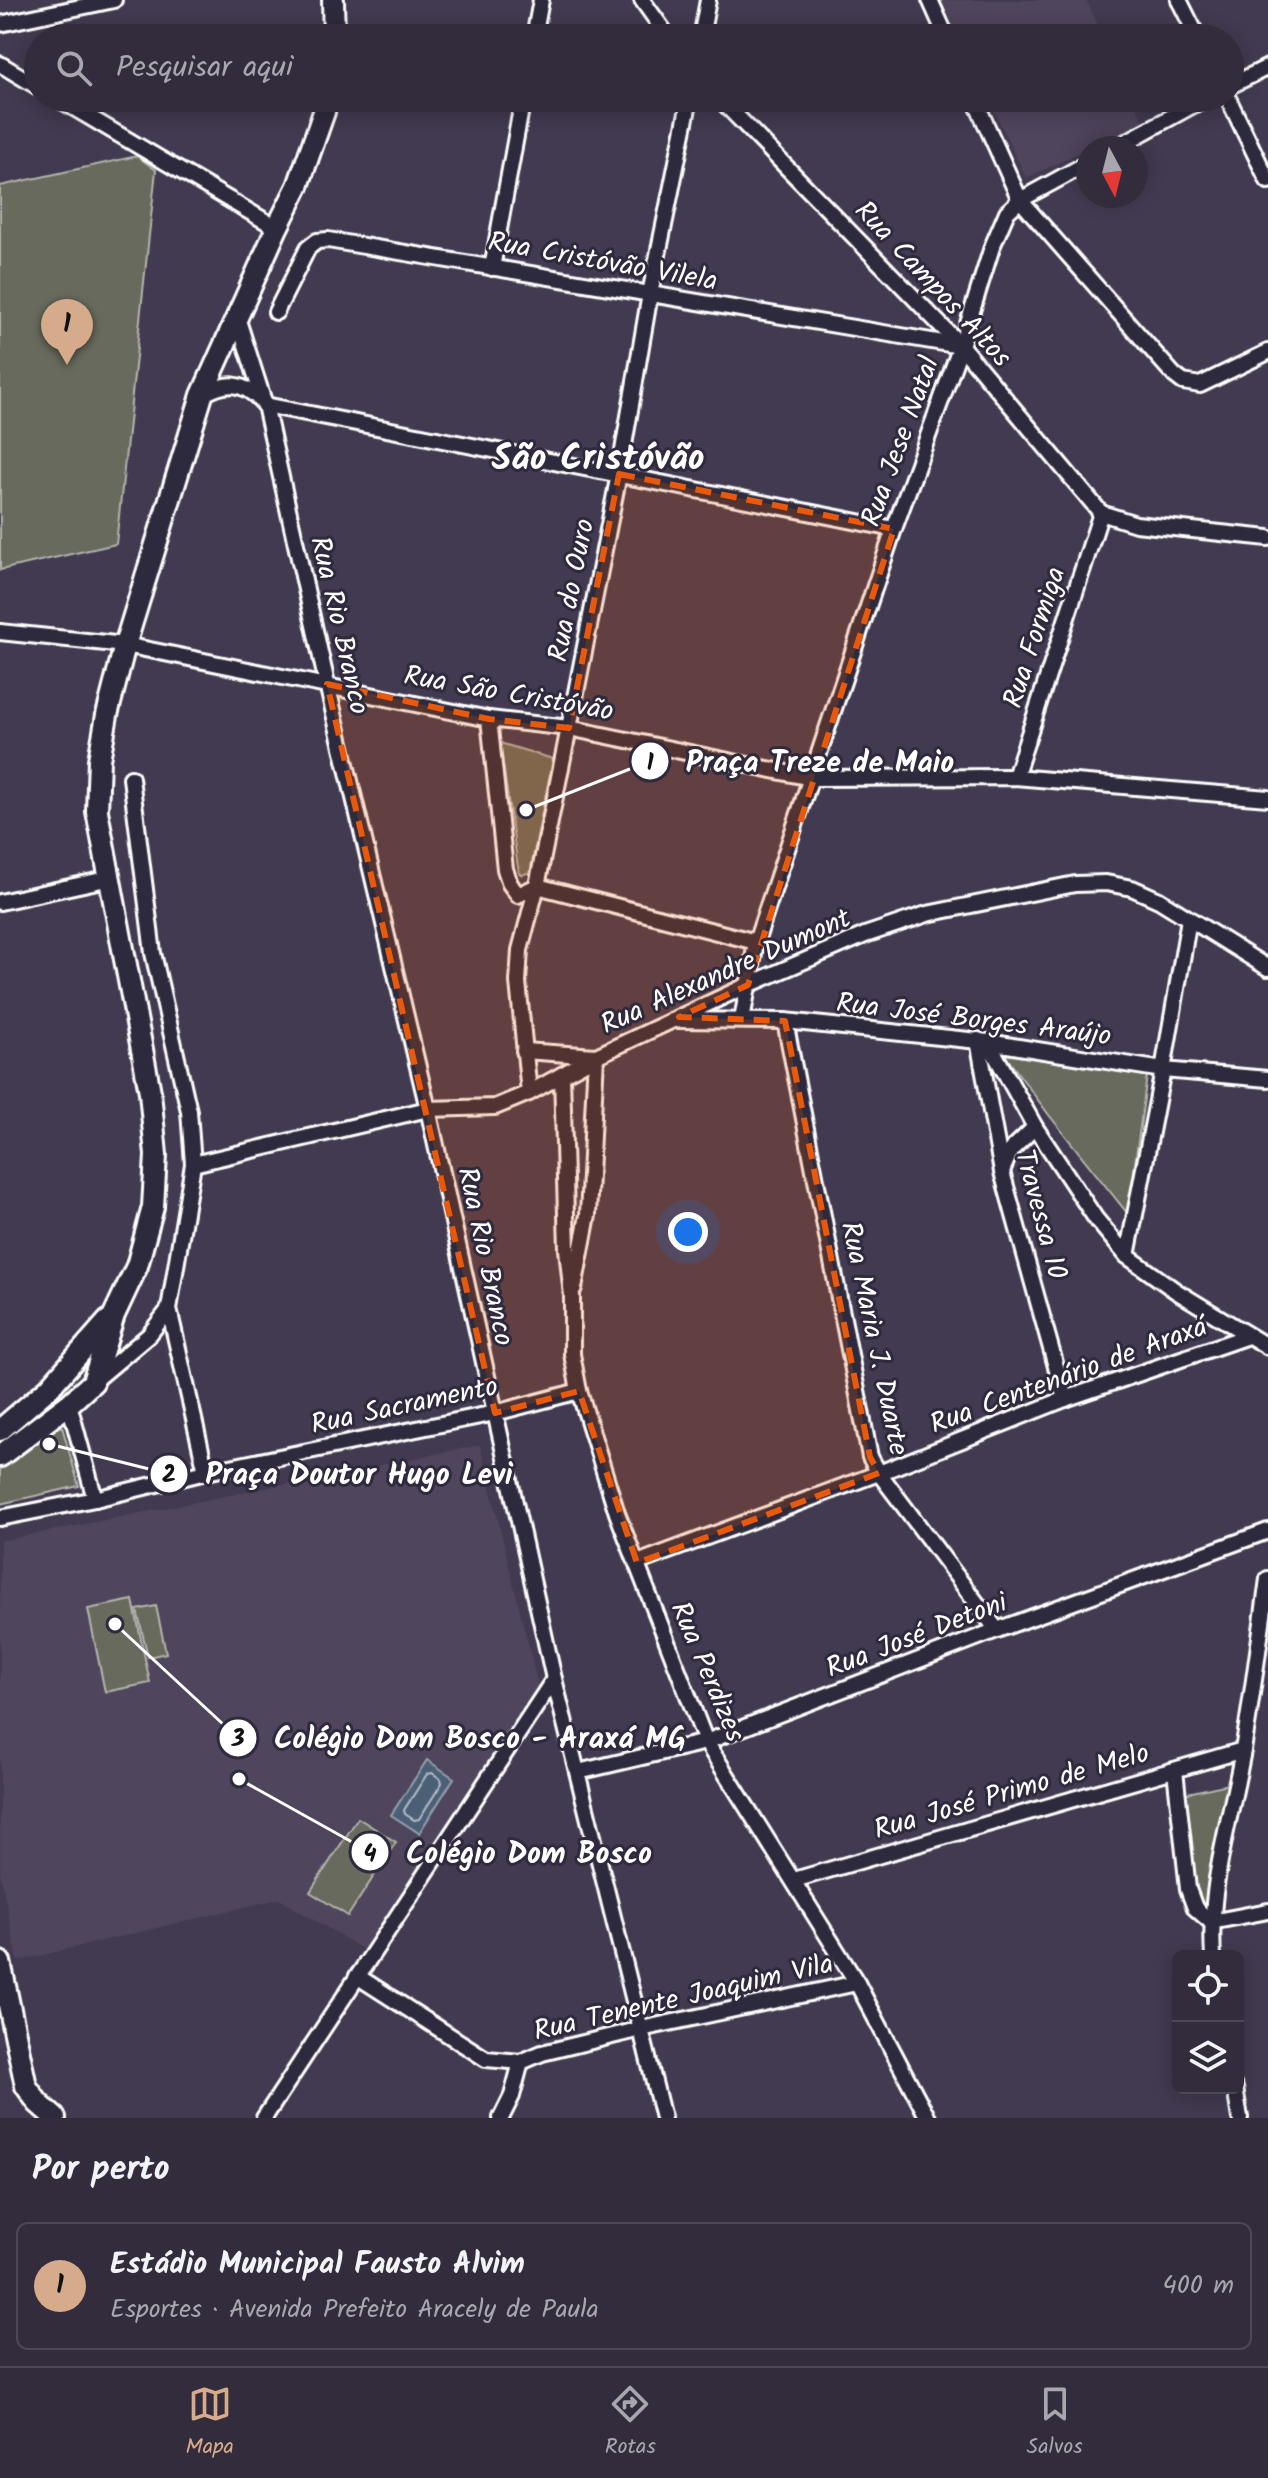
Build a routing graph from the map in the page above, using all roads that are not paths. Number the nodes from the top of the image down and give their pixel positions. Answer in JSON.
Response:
{"nodes":[{"id":1,"x":114,"y":0,"type":"edge"},
{"id":2,"x":333,"y":0,"type":"edge"},
{"id":3,"x":541,"y":0,"type":"edge"},
{"id":4,"x":642,"y":0,"type":"edge"},
{"id":5,"x":708,"y":0,"type":"edge"},
{"id":6,"x":930,"y":0,"type":"edge"},
{"id":7,"x":1179,"y":0,"type":"edge"},
{"id":8,"x":93,"y":2,"type":"edge"},
{"id":9,"x":0,"y":24,"type":"edge"},
{"id":10,"x":334,"y":24,"type":"edge"},
{"id":11,"x":537,"y":24,"type":"edge"},
{"id":12,"x":659,"y":24,"type":"edge"},
{"id":13,"x":704,"y":24,"type":"edge"},
{"id":14,"x":941,"y":24,"type":"edge"},
{"id":15,"x":1191,"y":24,"type":"edge"},
{"id":16,"x":0,"y":64,"type":"edge"},
{"id":17,"x":1268,"y":67,"type":"edge"},
{"id":18,"x":24,"y":79,"type":"edge"},
{"id":19,"x":1244,"y":79,"type":"edge"},
{"id":20,"x":81,"y":112,"type":"edge"},
{"id":21,"x":324,"y":112,"type":"edge"},
{"id":22,"x":520,"y":112,"type":"edge"},
{"id":23,"x":687,"y":112,"type":"edge"},
{"id":24,"x":733,"y":112,"type":"edge"},
{"id":25,"x":980,"y":112,"type":"edge"},
{"id":26,"x":1181,"y":112,"type":"edge"},
{"id":27,"x":1235,"y":112,"type":"edge"},
{"id":28,"x":1137,"y":136,"type":"edge"},
{"id":29,"x":1076,"y":170,"type":"edge"},
{"id":30,"x":1268,"y":181,"type":"edge"},
{"id":31,"x":1020,"y":200,"type":"junction"},
{"id":32,"x":277,"y":228,"type":"junction"},
{"id":33,"x":492,"y":268,"type":"junction"},
{"id":34,"x":650,"y":294,"type":"junction"},
{"id":35,"x":276,"y":312,"type":"dead end"},
{"id":36,"x":237,"y":316,"type":"junction"},
{"id":37,"x":961,"y":346,"type":"junction"},
{"id":38,"x":1268,"y":352,"type":"edge"},
{"id":39,"x":202,"y":395,"type":"junction"},
{"id":40,"x":265,"y":405,"type":"junction"},
{"id":41,"x":619,"y":474,"type":"junction"},
{"id":42,"x":1101,"y":513,"type":"junction"},
{"id":43,"x":894,"y":529,"type":"junction"},
{"id":44,"x":1268,"y":538,"type":"edge"},
{"id":45,"x":0,"y":632,"type":"edge"},
{"id":46,"x":125,"y":645,"type":"junction"},
{"id":47,"x":327,"y":684,"type":"junction"},
{"id":48,"x":489,"y":719,"type":"junction"},
{"id":49,"x":569,"y":728,"type":"junction"},
{"id":50,"x":1015,"y":777,"type":"junction"},
{"id":51,"x":131,"y":778,"type":"dead end"},
{"id":52,"x":811,"y":778,"type":"junction"},
{"id":53,"x":1268,"y":798,"type":"edge"},
{"id":54,"x":111,"y":878,"type":"junction"},
{"id":55,"x":537,"y":886,"type":"junction"},
{"id":56,"x":0,"y":902,"type":"edge"},
{"id":57,"x":1189,"y":919,"type":"junction"},
{"id":58,"x":756,"y":942,"type":"junction"},
{"id":59,"x":1268,"y":968,"type":"edge"},
{"id":60,"x":748,"y":985,"type":"junction"},
{"id":61,"x":672,"y":1020,"type":"junction"},
{"id":62,"x":742,"y":1020,"type":"junction"},
{"id":63,"x":785,"y":1021,"type":"junction"},
{"id":64,"x":983,"y":1041,"type":"junction"},
{"id":65,"x":524,"y":1051,"type":"junction"},
{"id":66,"x":596,"y":1056,"type":"junction"},
{"id":67,"x":1163,"y":1070,"type":"junction"},
{"id":68,"x":562,"y":1075,"type":"junction"},
{"id":69,"x":1268,"y":1079,"type":"edge"},
{"id":70,"x":529,"y":1093,"type":"junction"},
{"id":71,"x":428,"y":1109,"type":"junction"},
{"id":72,"x":1035,"y":1127,"type":"junction"},
{"id":73,"x":193,"y":1164,"type":"junction"},
{"id":74,"x":1002,"y":1172,"type":"junction"},
{"id":75,"x":1127,"y":1256,"type":"junction"},
{"id":76,"x":572,"y":1296,"type":"junction"},
{"id":77,"x":169,"y":1309,"type":"junction"},
{"id":78,"x":114,"y":1315,"type":"junction"},
{"id":79,"x":1248,"y":1336,"type":"junction"},
{"id":80,"x":1268,"y":1347,"type":"edge"},
{"id":81,"x":93,"y":1382,"type":"junction"},
{"id":82,"x":579,"y":1391,"type":"junction"},
{"id":83,"x":1065,"y":1399,"type":"junction"},
{"id":84,"x":69,"y":1404,"type":"junction"},
{"id":85,"x":495,"y":1413,"type":"junction"},
{"id":86,"x":0,"y":1430,"type":"edge"},
{"id":87,"x":0,"y":1456,"type":"edge"},
{"id":88,"x":206,"y":1472,"type":"junction"},
{"id":89,"x":879,"y":1473,"type":"junction"},
{"id":90,"x":95,"y":1499,"type":"junction"},
{"id":91,"x":2,"y":1517,"type":"edge"},
{"id":92,"x":1268,"y":1531,"type":"edge"},
{"id":93,"x":637,"y":1563,"type":"junction"},
{"id":94,"x":1268,"y":1579,"type":"edge"},
{"id":95,"x":997,"y":1630,"type":"junction"},
{"id":96,"x":554,"y":1679,"type":"junction"},
{"id":97,"x":706,"y":1742,"type":"junction"},
{"id":98,"x":1243,"y":1750,"type":"junction"},
{"id":99,"x":1175,"y":1770,"type":"junction"},
{"id":100,"x":578,"y":1772,"type":"junction"},
{"id":101,"x":794,"y":1880,"type":"junction"},
{"id":102,"x":1268,"y":1911,"type":"edge"},
{"id":103,"x":1211,"y":1922,"type":"junction"},
{"id":104,"x":1213,"y":1950,"type":"edge"},
{"id":105,"x":1,"y":1973,"type":"edge"},
{"id":106,"x":357,"y":1976,"type":"junction"},
{"id":107,"x":857,"y":1983,"type":"junction"},
{"id":108,"x":641,"y":2029,"type":"junction"},
{"id":109,"x":521,"y":2062,"type":"junction"},
{"id":110,"x":1236,"y":2094,"type":"edge"},
{"id":111,"x":55,"y":2118,"type":"edge"},
{"id":112,"x":264,"y":2118,"type":"edge"},
{"id":113,"x":501,"y":2118,"type":"edge"},
{"id":114,"x":663,"y":2118,"type":"edge"},
{"id":115,"x":928,"y":2118,"type":"edge"},
{"id":116,"x":1240,"y":2118,"type":"edge"}],
"edges":[{"from":1,"to":8,"type":"street"},
{"from":2,"to":10,"type":"main road"},
{"from":3,"to":11,"type":"street"},
{"from":4,"to":12,"type":"street"},
{"from":5,"to":13,"type":"street"},
{"from":6,"to":14,"type":"street"},
{"from":7,"to":15,"type":"street"},
{"from":8,"to":9,"type":"street"},
{"from":16,"to":18,"type":"street"},
{"from":17,"to":19,"type":"street"},
{"from":20,"to":32,"type":"street"},
{"from":21,"to":32,"type":"main road"},
{"from":22,"to":33,"type":"street"},
{"from":23,"to":34,"type":"street","name":"Rua do Ouro"},
{"from":24,"to":37,"type":"street","name":"Rua Campos Altos"},
{"from":25,"to":31,"type":"street"},
{"from":26,"to":28,"type":"street"},
{"from":27,"to":30,"type":"street"},
{"from":29,"to":31,"type":"street","name":"Rua Jese Natal"},
{"from":31,"to":37,"type":"street","name":"Rua Jese Natal"},
{"from":31,"to":38,"type":"street"},
{"from":32,"to":36,"type":"main road"},
{"from":33,"to":34,"type":"street","name":"Rua Cristóvão Vilela"},
{"from":33,"to":35,"type":"street","name":"Rua Cristóvão Vilela"},
{"from":34,"to":37,"type":"street","name":"Rua Cristóvão Vilela"},
{"from":34,"to":41,"type":"street","name":"Rua do Ouro"},
{"from":36,"to":39,"type":"main road"},
{"from":36,"to":40,"type":"street","name":"Rua Rio Branco"},
{"from":37,"to":42,"type":"street","name":"Rua Campos Altos"},
{"from":37,"to":43,"type":"street","name":"Rua Jese Natal"},
{"from":39,"to":40,"type":"street"},
{"from":39,"to":46,"type":"main road"},
{"from":40,"to":41,"type":"street"},
{"from":40,"to":47,"type":"street","name":"Rua Rio Branco"},
{"from":41,"to":43,"type":"street"},
{"from":41,"to":49,"type":"street","name":"Rua do Ouro"},
{"from":42,"to":44,"type":"street"},
{"from":42,"to":50,"type":"street","name":"Rua Formiga"},
{"from":43,"to":52,"type":"street","name":"Rua Jese Natal"},
{"from":45,"to":46,"type":"street","name":"Rua São Cristóvão"},
{"from":46,"to":47,"type":"street","name":"Rua São Cristóvão"},
{"from":46,"to":54,"type":"main road"},
{"from":47,"to":48,"type":"street","name":"Rua São Cristóvão"},
{"from":47,"to":71,"type":"street","name":"Rua Rio Branco"},
{"from":48,"to":49,"type":"street","name":"Rua São Cristóvão"},
{"from":48,"to":55,"type":"street"},
{"from":49,"to":52,"type":"street","name":"Rua São Cristóvão"},
{"from":49,"to":55,"type":"street","name":"Rua do Ouro"},
{"from":50,"to":52,"type":"street","name":"Rua São Cristóvão"},
{"from":50,"to":53,"type":"street","name":"Rua São Cristóvão"},
{"from":51,"to":73,"type":"street"},
{"from":52,"to":58,"type":"street","name":"Rua Jese Natal"},
{"from":54,"to":56,"type":"street"},
{"from":54,"to":78,"type":"main road"},
{"from":55,"to":58,"type":"street"},
{"from":55,"to":65,"type":"street","name":"Rua do Ouro"},
{"from":57,"to":59,"type":"street","name":"Rua Alexandre Dumont"},
{"from":57,"to":60,"type":"street","name":"Rua Alexandre Dumont"},
{"from":57,"to":67,"type":"street"},
{"from":58,"to":60,"type":"street","name":"Rua Jese Natal"},
{"from":60,"to":61,"type":"street","name":"Rua Alexandre Dumont"},
{"from":60,"to":62,"type":"street","name":"Rua Jese Natal"},
{"from":61,"to":62,"type":"street","name":"Rua José Borges Araújo"},
{"from":61,"to":66,"type":"street","name":"Rua Alexandre Dumont"},
{"from":62,"to":63,"type":"street","name":"Rua José Borges Araújo"},
{"from":63,"to":64,"type":"street","name":"Rua José Borges Araújo"},
{"from":63,"to":89,"type":"street","name":"Rua Maria J. Duarte"},
{"from":64,"to":67,"type":"street","name":"Rua José Borges Araújo"},
{"from":64,"to":72,"type":"street"},
{"from":64,"to":74,"type":"street","name":"Travessa 10"},
{"from":65,"to":66,"type":"street"},
{"from":65,"to":70,"type":"street","name":"Rua do Ouro"},
{"from":66,"to":68,"type":"street","name":"Rua Alexandre Dumont"},
{"from":66,"to":76,"type":"street"},
{"from":67,"to":69,"type":"street","name":"Rua José Borges Araújo"},
{"from":67,"to":75,"type":"street"},
{"from":68,"to":70,"type":"street","name":"Rua Alexandre Dumont"},
{"from":68,"to":76,"type":"street"},
{"from":70,"to":71,"type":"street","name":"Rua Alexandre Dumont"},
{"from":71,"to":73,"type":"street","name":"Rua Alexandre Dumont"},
{"from":71,"to":85,"type":"street","name":"Rua Rio Branco"},
{"from":72,"to":74,"type":"street"},
{"from":72,"to":75,"type":"street"},
{"from":73,"to":77,"type":"street"},
{"from":74,"to":83,"type":"street","name":"Travessa 10"},
{"from":75,"to":79,"type":"street"},
{"from":76,"to":82,"type":"street","name":"Rua Perdizes"},
{"from":77,"to":81,"type":"street"},
{"from":77,"to":88,"type":"street"},
{"from":78,"to":81,"type":"main road"},
{"from":78,"to":86,"type":"main road"},
{"from":79,"to":80,"type":"street"},
{"from":79,"to":83,"type":"street","name":"Rua Centenário de Araxá"},
{"from":81,"to":84,"type":"main road"},
{"from":82,"to":85,"type":"street","name":"Rua Sacramento"},
{"from":82,"to":93,"type":"street","name":"Rua Perdizes"},
{"from":83,"to":89,"type":"street","name":"Rua Centenário de Araxá"},
{"from":84,"to":87,"type":"main road"},
{"from":84,"to":90,"type":"street"},
{"from":85,"to":88,"type":"street","name":"Rua Sacramento"},
{"from":85,"to":96,"type":"street","name":"Rua Rio Branco"},
{"from":88,"to":90,"type":"street","name":"Rua Sacramento"},
{"from":89,"to":93,"type":"street","name":"Rua Centenário de Araxá"},
{"from":89,"to":95,"type":"street","name":"Rua Maria J. Duarte"},
{"from":90,"to":91,"type":"street","name":"Rua Sacramento"},
{"from":92,"to":95,"type":"street","name":"Rua José Detoni"},
{"from":93,"to":97,"type":"street","name":"Rua Perdizes"},
{"from":94,"to":98,"type":"street"},
{"from":95,"to":97,"type":"street","name":"Rua José Detoni"},
{"from":96,"to":100,"type":"street","name":"Rua Rio Branco"},
{"from":96,"to":106,"type":"street"},
{"from":97,"to":100,"type":"street","name":"Rua José Detoni"},
{"from":97,"to":101,"type":"street","name":"Rua Perdizes"},
{"from":98,"to":99,"type":"street","name":"Rua José Primo de Melo"},
{"from":98,"to":103,"type":"street"},
{"from":99,"to":101,"type":"street","name":"Rua José Primo de Melo"},
{"from":99,"to":103,"type":"street"},
{"from":100,"to":108,"type":"street","name":"Rua Rio Branco"},
{"from":101,"to":107,"type":"street","name":"Rua Perdizes"},
{"from":102,"to":103,"type":"street"},
{"from":103,"to":104,"type":"street"},
{"from":105,"to":111,"type":"main road"},
{"from":106,"to":109,"type":"street"},
{"from":106,"to":112,"type":"street"},
{"from":107,"to":108,"type":"street","name":"Rua Tenente Joaquim Vila"},
{"from":107,"to":115,"type":"street","name":"Rua Perdizes"},
{"from":108,"to":109,"type":"street","name":"Rua Tenente Joaquim Vila"},
{"from":108,"to":114,"type":"street","name":"Rua Rio Branco"},
{"from":109,"to":113,"type":"street"},
{"from":110,"to":116,"type":"street"}]}
